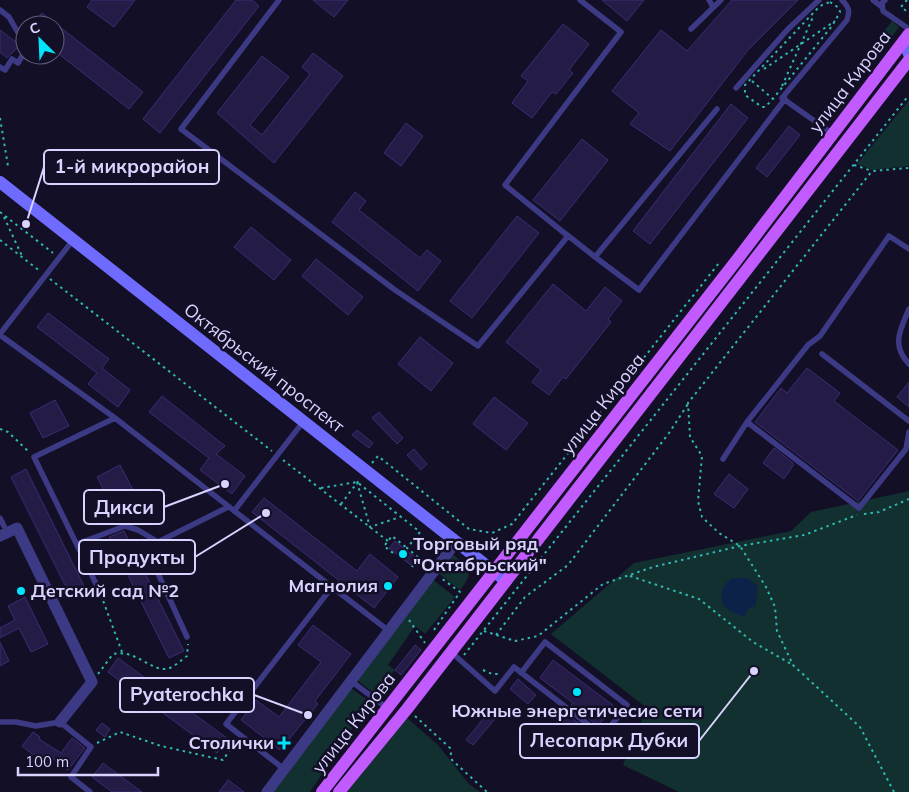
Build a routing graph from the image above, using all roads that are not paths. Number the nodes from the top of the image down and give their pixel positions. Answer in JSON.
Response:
{"nodes":[{"id":1,"x":279,"y":0,"type":"edge"},
{"id":2,"x":580,"y":0,"type":"edge"},
{"id":3,"x":709,"y":0,"type":"edge"},
{"id":4,"x":721,"y":0,"type":"edge"},
{"id":5,"x":819,"y":0,"type":"edge"},
{"id":6,"x":842,"y":0,"type":"edge"},
{"id":7,"x":873,"y":0,"type":"edge"},
{"id":8,"x":884,"y":0,"type":"edge"},
{"id":9,"x":713,"y":7,"type":"junction"},
{"id":10,"x":882,"y":7,"type":"junction"},
{"id":11,"x":0,"y":10,"type":"edge"},
{"id":12,"x":15,"y":28,"type":"edge"},
{"id":13,"x":691,"y":29,"type":"dead end"},
{"id":14,"x":908,"y":37,"type":"edge"},
{"id":15,"x":909,"y":54,"type":"edge"},
{"id":16,"x":909,"y":60,"type":"edge"},
{"id":17,"x":15,"y":61,"type":"edge"},
{"id":18,"x":0,"y":67,"type":"edge"},
{"id":19,"x":736,"y":88,"type":"dead end"},
{"id":20,"x":785,"y":99,"type":"junction"},
{"id":21,"x":716,"y":109,"type":"dead end"},
{"id":22,"x":833,"y":134,"type":"junction"},
{"id":23,"x":0,"y":182,"type":"edge"},
{"id":24,"x":564,"y":233,"type":"junction"},
{"id":25,"x":73,"y":240,"type":"junction"},
{"id":26,"x":909,"y":249,"type":"edge"},
{"id":27,"x":595,"y":257,"type":"junction"},
{"id":28,"x":909,"y":309,"type":"edge"},
{"id":29,"x":0,"y":334,"type":"edge"},
{"id":30,"x":822,"y":354,"type":"dead end"},
{"id":31,"x":909,"y":364,"type":"edge"},
{"id":32,"x":115,"y":418,"type":"junction"},
{"id":33,"x":909,"y":421,"type":"edge"},
{"id":34,"x":304,"y":422,"type":"junction"},
{"id":35,"x":747,"y":422,"type":"junction"},
{"id":36,"x":909,"y":432,"type":"edge"},
{"id":37,"x":723,"y":459,"type":"dead end"},
{"id":38,"x":228,"y":507,"type":"junction"},
{"id":39,"x":234,"y":512,"type":"junction"},
{"id":40,"x":3,"y":528,"type":"edge"},
{"id":41,"x":158,"y":542,"type":"junction"},
{"id":42,"x":456,"y":542,"type":"junction"},
{"id":43,"x":77,"y":544,"type":"junction"},
{"id":44,"x":495,"y":572,"type":"junction"},
{"id":45,"x":506,"y":581,"type":"junction"},
{"id":46,"x":332,"y":587,"type":"junction"},
{"id":47,"x":98,"y":588,"type":"road end"},
{"id":48,"x":388,"y":631,"type":"junction"},
{"id":49,"x":187,"y":637,"type":"road end"},
{"id":50,"x":455,"y":656,"type":"junction"},
{"id":51,"x":521,"y":673,"type":"junction"},
{"id":52,"x":351,"y":682,"type":"junction"},
{"id":53,"x":388,"y":708,"type":"junction"},
{"id":54,"x":0,"y":722,"type":"edge"},
{"id":55,"x":60,"y":722,"type":"junction"},
{"id":56,"x":284,"y":769,"type":"junction"},
{"id":57,"x":90,"y":792,"type":"edge"},
{"id":58,"x":267,"y":792,"type":"edge"},
{"id":59,"x":322,"y":792,"type":"edge"},
{"id":60,"x":339,"y":792,"type":"edge"}],
"edges":[{"from":1,"to":24,"type":"lane"},
{"from":2,"to":24,"type":"lane"},
{"from":3,"to":9,"type":"lane"},
{"from":4,"to":9,"type":"lane"},
{"from":5,"to":19,"type":"lane"},
{"from":6,"to":20,"type":"lane"},
{"from":7,"to":10,"type":"lane"},
{"from":8,"to":10,"type":"lane"},
{"from":9,"to":13,"type":"lane"},
{"from":10,"to":14,"type":"lane"},
{"from":11,"to":12,"type":"lane"},
{"from":14,"to":15,"type":"main road"},
{"from":14,"to":22,"type":"main road","name":"улица Кирова"},
{"from":16,"to":45,"type":"main road","name":"улица Кирова"},
{"from":17,"to":18,"type":"lane"},
{"from":20,"to":22,"type":"lane"},
{"from":20,"to":27,"type":"lane"},
{"from":21,"to":27,"type":"lane"},
{"from":22,"to":44,"type":"main road","name":"улица Кирова"},
{"from":23,"to":25,"type":"main road","name":"Октябрьский проспект"},
{"from":24,"to":27,"type":"lane"},
{"from":25,"to":29,"type":"lane"},
{"from":25,"to":34,"type":"main road","name":"Октябрьский проспект"},
{"from":26,"to":35,"type":"lane"},
{"from":28,"to":31,"type":"lane"},
{"from":29,"to":32,"type":"lane"},
{"from":30,"to":33,"type":"lane"},
{"from":32,"to":38,"type":"lane"},
{"from":32,"to":43,"type":"lane"},
{"from":34,"to":39,"type":"lane"},
{"from":34,"to":42,"type":"main road","name":"Октябрьский проспект"},
{"from":35,"to":36,"type":"lane"},
{"from":35,"to":37,"type":"lane"},
{"from":38,"to":39,"type":"lane"},
{"from":38,"to":41,"type":"lane"},
{"from":39,"to":46,"type":"lane"},
{"from":40,"to":55,"type":"street"},
{"from":41,"to":43,"type":"lane"},
{"from":41,"to":49,"type":"lane"},
{"from":42,"to":44,"type":"main road","name":"Октябрьский проспект"},
{"from":42,"to":48,"type":"street"},
{"from":43,"to":47,"type":"lane"},
{"from":44,"to":45,"type":"main road","name":"Октябрьский проспект"},
{"from":44,"to":53,"type":"main road","name":"улица Кирова"},
{"from":45,"to":50,"type":"main road","name":"улица Кирова"},
{"from":46,"to":48,"type":"lane"},
{"from":46,"to":56,"type":"lane"},
{"from":48,"to":52,"type":"street"},
{"from":50,"to":51,"type":"lane"},
{"from":50,"to":60,"type":"main road","name":"улица Кирова"},
{"from":51,"to":51,"type":"lane"},
{"from":52,"to":53,"type":"lane"},
{"from":52,"to":56,"type":"street"},
{"from":53,"to":59,"type":"main road","name":"улица Кирова"},
{"from":54,"to":55,"type":"lane"},
{"from":55,"to":57,"type":"lane"},
{"from":56,"to":58,"type":"street"}]}
